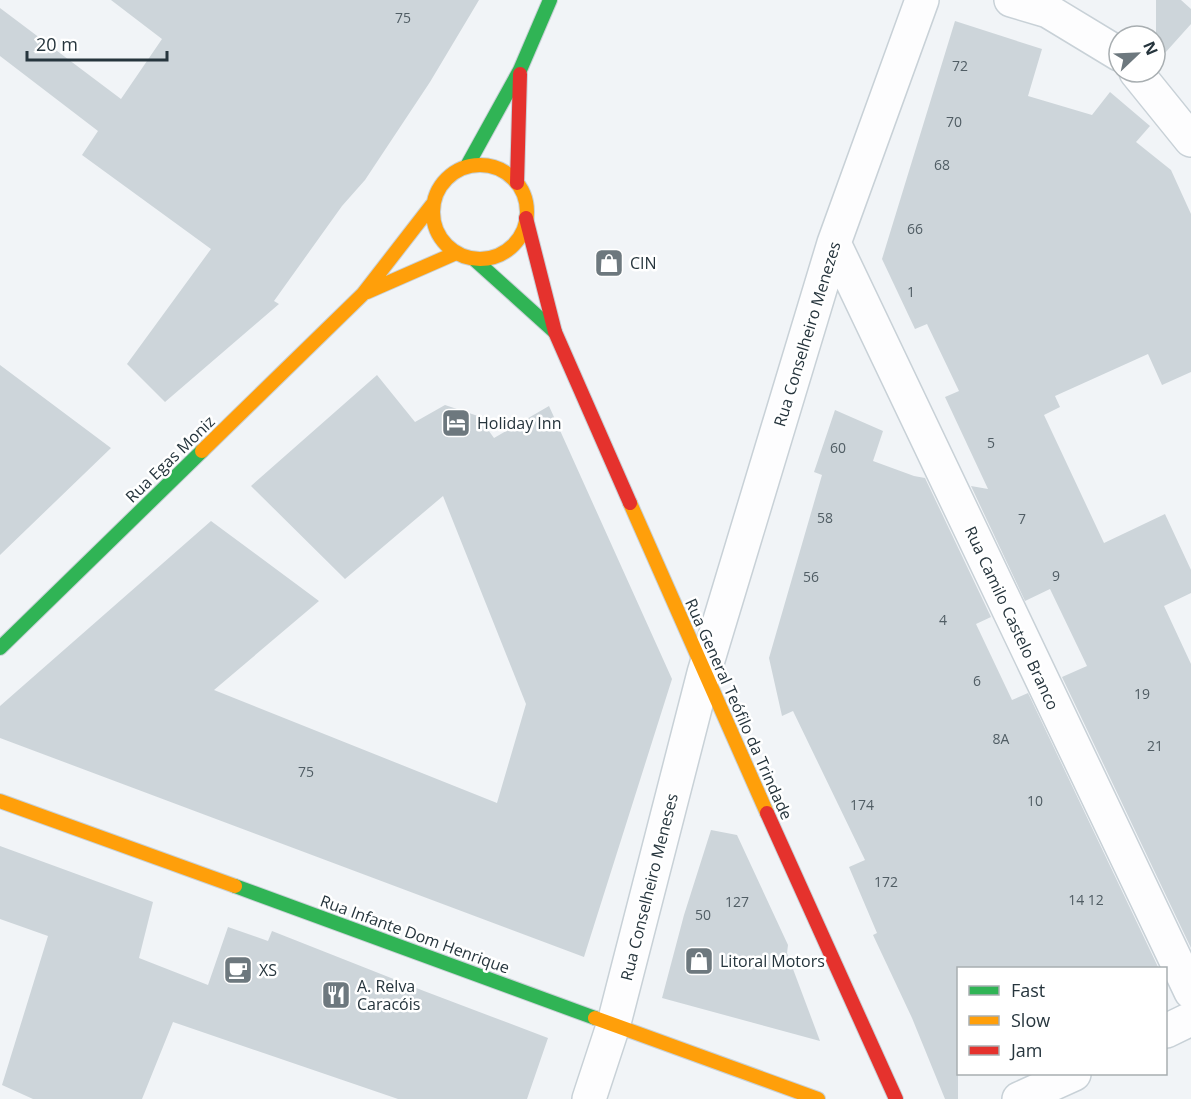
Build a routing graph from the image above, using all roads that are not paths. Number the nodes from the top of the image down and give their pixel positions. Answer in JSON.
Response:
{"nodes":[{"id":1,"x":550,"y":0,"type":"edge"},
{"id":2,"x":922,"y":0,"type":"edge"},
{"id":3,"x":1011,"y":0,"type":"edge"},
{"id":4,"x":1107,"y":47,"type":"edge"},
{"id":5,"x":520,"y":70,"type":"junction"},
{"id":6,"x":1146,"y":84,"type":"edge"},
{"id":7,"x":1191,"y":140,"type":"edge"},
{"id":8,"x":467,"y":166,"type":"junction"},
{"id":9,"x":517,"y":183,"type":"junction"},
{"id":10,"x":432,"y":205,"type":"junction"},
{"id":11,"x":526,"y":218,"type":"junction"},
{"id":12,"x":834,"y":243,"type":"junction"},
{"id":13,"x":456,"y":253,"type":"junction"},
{"id":14,"x":474,"y":259,"type":"junction"},
{"id":15,"x":363,"y":294,"type":"junction"},
{"id":16,"x":555,"y":332,"type":"junction"},
{"id":17,"x":0,"y":648,"type":"edge"},
{"id":18,"x":704,"y":673,"type":"junction"},
{"id":19,"x":0,"y":801,"type":"edge"},
{"id":20,"x":1191,"y":992,"type":"edge"},
{"id":21,"x":1191,"y":1019,"type":"edge"},
{"id":22,"x":614,"y":1023,"type":"junction"},
{"id":23,"x":1167,"y":1031,"type":"edge"},
{"id":24,"x":1072,"y":1075,"type":"edge"},
{"id":25,"x":589,"y":1099,"type":"edge"},
{"id":26,"x":818,"y":1099,"type":"edge"},
{"id":27,"x":896,"y":1099,"type":"edge"},
{"id":28,"x":1020,"y":1099,"type":"edge"}],
"edges":[{"from":1,"to":5,"type":"main road"},
{"from":2,"to":12,"type":"street","name":"Rua Conselheiro Menezes"},
{"from":3,"to":4,"type":"street"},
{"from":5,"to":8,"type":"main road"},
{"from":5,"to":9,"type":"main road"},
{"from":6,"to":7,"type":"street"},
{"from":8,"to":9,"type":"main road"},
{"from":8,"to":10,"type":"main road"},
{"from":9,"to":11,"type":"main road"},
{"from":10,"to":13,"type":"main road"},
{"from":10,"to":15,"type":"main road","name":"Rua Egas Moniz"},
{"from":11,"to":14,"type":"main road"},
{"from":11,"to":16,"type":"main road","name":"Rua General Teófilo da Trindade"},
{"from":12,"to":18,"type":"street","name":"Rua Conselheiro Menezes"},
{"from":12,"to":20,"type":"street","name":"Rua Camilo Castelo Branco"},
{"from":13,"to":14,"type":"main road"},
{"from":13,"to":15,"type":"main road","name":"Rua Egas Moniz"},
{"from":14,"to":16,"type":"main road","name":"Rua General Teófilo da Trindade"},
{"from":15,"to":17,"type":"main road","name":"Rua Egas Moniz"},
{"from":16,"to":18,"type":"main road","name":"Rua General Teófilo da Trindade"},
{"from":18,"to":22,"type":"street","name":"Rua Conselheiro Meneses"},
{"from":18,"to":27,"type":"main road","name":"Rua General Teófilo da Trindade"},
{"from":19,"to":22,"type":"main road","name":"Rua Infante Dom Henrique"},
{"from":21,"to":23,"type":"street"},
{"from":22,"to":25,"type":"street","name":"Rua Conselheiro Meneses"},
{"from":22,"to":26,"type":"main road","name":"Rua Infante Dom Henrique"},
{"from":24,"to":28,"type":"street"}]}
